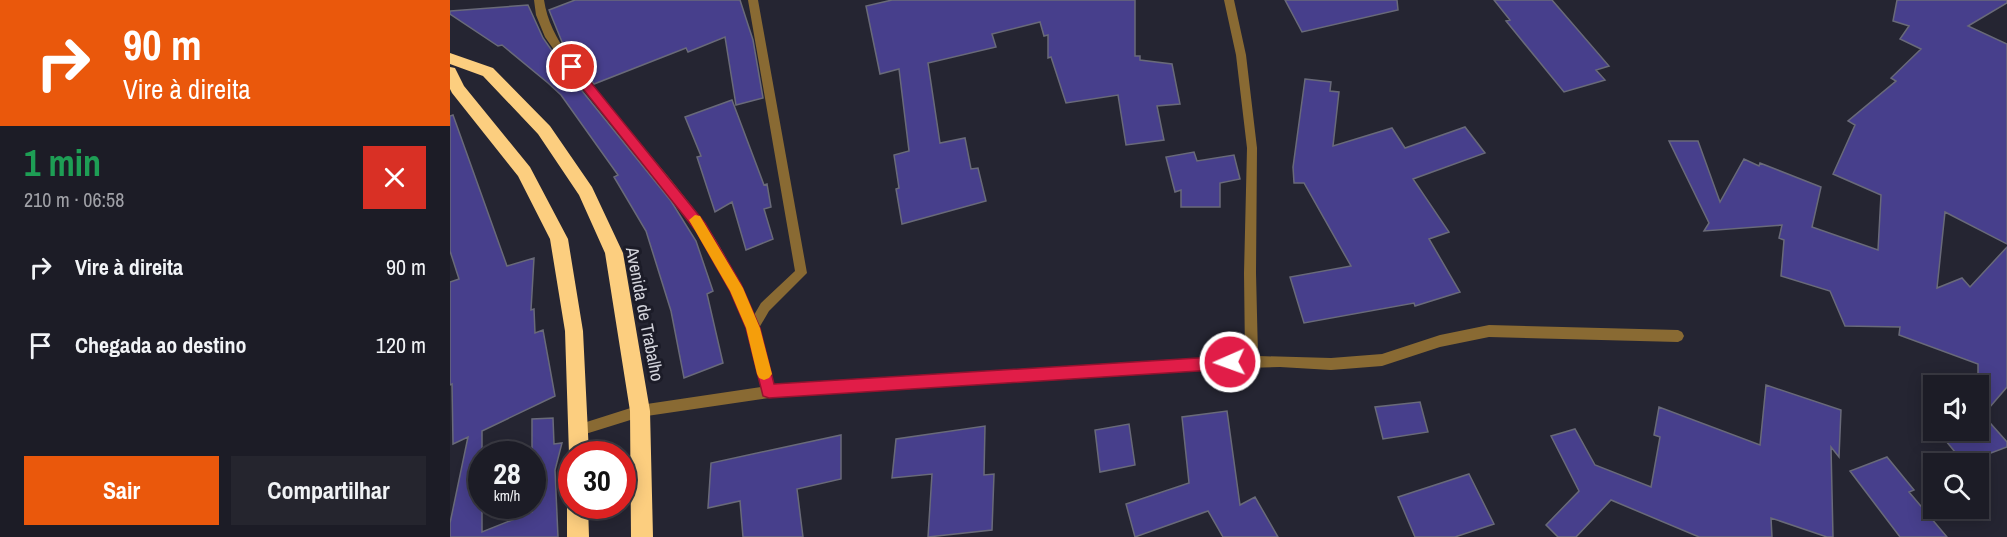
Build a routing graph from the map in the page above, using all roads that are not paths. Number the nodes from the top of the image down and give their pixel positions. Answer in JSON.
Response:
{"nodes":[{"id":1,"x":538,"y":0,"type":"edge"},
{"id":2,"x":753,"y":0,"type":"edge"},
{"id":3,"x":1229,"y":0,"type":"edge"},
{"id":4,"x":450,"y":58,"type":"edge"},
{"id":5,"x":450,"y":72,"type":"edge"},
{"id":6,"x":753,"y":328,"type":"junction"},
{"id":7,"x":1678,"y":336,"type":"dead end"},
{"id":8,"x":1252,"y":362,"type":"junction"},
{"id":9,"x":769,"y":392,"type":"junction"},
{"id":10,"x":640,"y":411,"type":"junction"},
{"id":11,"x":579,"y":430,"type":"junction"},
{"id":12,"x":579,"y":441,"type":"edge"},
{"id":13,"x":578,"y":519,"type":"edge"},
{"id":14,"x":578,"y":537,"type":"edge"},
{"id":15,"x":642,"y":537,"type":"edge"}],
"edges":[{"from":1,"to":6,"type":"street"},
{"from":2,"to":6,"type":"street"},
{"from":3,"to":8,"type":"street"},
{"from":4,"to":10,"type":"highway","name":"Avenida de Trabalho"},
{"from":5,"to":11,"type":"highway"},
{"from":6,"to":9,"type":"street"},
{"from":7,"to":8,"type":"street"},
{"from":8,"to":9,"type":"street"},
{"from":9,"to":10,"type":"street"},
{"from":10,"to":11,"type":"street"},
{"from":10,"to":15,"type":"highway","name":"Avenida de Trabalho"},
{"from":11,"to":12,"type":"highway"},
{"from":13,"to":14,"type":"highway"}]}
